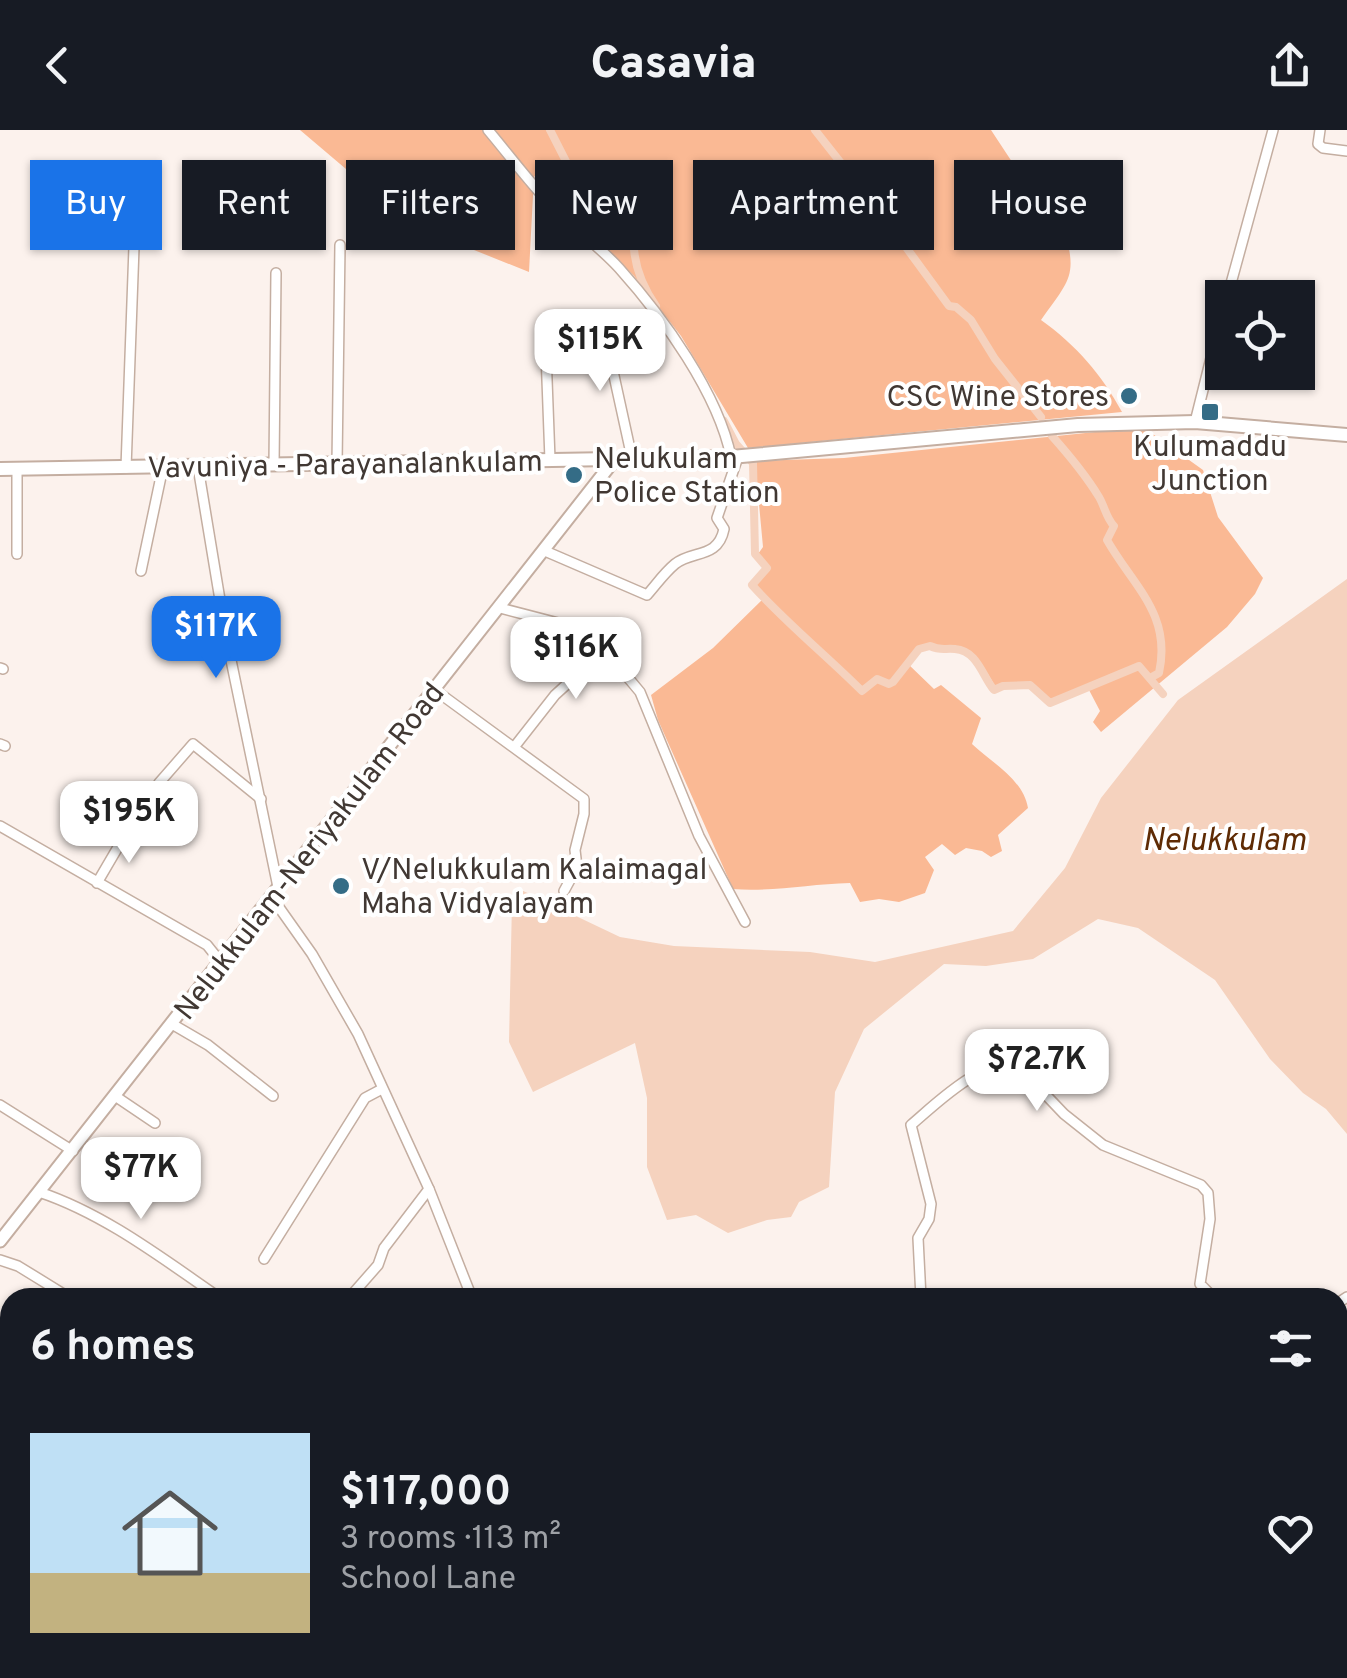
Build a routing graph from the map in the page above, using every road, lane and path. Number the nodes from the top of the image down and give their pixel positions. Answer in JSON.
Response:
{"nodes":[{"id":1,"x":488,"y":130,"type":"edge"},
{"id":2,"x":1273,"y":130,"type":"edge"},
{"id":3,"x":1320,"y":130,"type":"edge"},
{"id":4,"x":1347,"y":151,"type":"edge"},
{"id":5,"x":340,"y":245,"type":"dead end"},
{"id":6,"x":134,"y":250,"type":"edge"},
{"id":7,"x":276,"y":273,"type":"dead end"},
{"id":8,"x":1232,"y":280,"type":"edge"},
{"id":9,"x":602,"y":321,"type":"dead end"},
{"id":10,"x":546,"y":353,"type":"dead end"},
{"id":11,"x":1205,"y":382,"type":"edge"},
{"id":12,"x":1195,"y":422,"type":"junction"},
{"id":13,"x":1347,"y":435,"type":"edge"},
{"id":14,"x":735,"y":457,"type":"junction"},
{"id":15,"x":616,"y":458,"type":"junction"},
{"id":16,"x":632,"y":458,"type":"junction"},
{"id":17,"x":550,"y":460,"type":"junction"},
{"id":18,"x":337,"y":464,"type":"junction"},
{"id":19,"x":274,"y":466,"type":"junction"},
{"id":20,"x":163,"y":467,"type":"junction"},
{"id":21,"x":198,"y":467,"type":"junction"},
{"id":22,"x":126,"y":468,"type":"junction"},
{"id":23,"x":0,"y":469,"type":"edge"},
{"id":24,"x":18,"y":469,"type":"junction"},
{"id":25,"x":546,"y":551,"type":"junction"},
{"id":26,"x":17,"y":554,"type":"dead end"},
{"id":27,"x":141,"y":571,"type":"dead end"},
{"id":28,"x":500,"y":608,"type":"junction"},
{"id":29,"x":597,"y":638,"type":"junction"},
{"id":30,"x":435,"y":690,"type":"junction"},
{"id":31,"x":516,"y":746,"type":"junction"},
{"id":32,"x":159,"y":783,"type":"dead end"},
{"id":33,"x":261,"y":798,"type":"junction"},
{"id":34,"x":0,"y":826,"type":"edge"},
{"id":35,"x":128,"y":830,"type":"dead end"},
{"id":36,"x":97,"y":883,"type":"junction"},
{"id":37,"x":274,"y":891,"type":"junction"},
{"id":38,"x":564,"y":891,"type":"dead end"},
{"id":39,"x":745,"y":922,"type":"dead end"},
{"id":40,"x":219,"y":960,"type":"junction"},
{"id":41,"x":172,"y":1024,"type":"junction"},
{"id":42,"x":382,"y":1089,"type":"junction"},
{"id":43,"x":115,"y":1096,"type":"junction"},
{"id":44,"x":273,"y":1096,"type":"dead end"},
{"id":45,"x":0,"y":1105,"type":"edge"},
{"id":46,"x":155,"y":1123,"type":"dead end"},
{"id":47,"x":73,"y":1151,"type":"junction"},
{"id":48,"x":429,"y":1189,"type":"junction"},
{"id":49,"x":39,"y":1192,"type":"junction"},
{"id":50,"x":0,"y":1241,"type":"edge"},
{"id":51,"x":264,"y":1259,"type":"dead end"},
{"id":52,"x":0,"y":1260,"type":"edge"},
{"id":53,"x":54,"y":1288,"type":"edge"},
{"id":54,"x":205,"y":1288,"type":"edge"},
{"id":55,"x":358,"y":1288,"type":"edge"},
{"id":56,"x":468,"y":1288,"type":"edge"},
{"id":57,"x":920,"y":1288,"type":"edge"},
{"id":58,"x":1204,"y":1288,"type":"edge"}],
"edges":[{"from":1,"to":14,"type":"street"},
{"from":2,"to":8,"type":"street"},
{"from":3,"to":4,"type":"street"},
{"from":5,"to":18,"type":"street"},
{"from":6,"to":22,"type":"street"},
{"from":7,"to":19,"type":"street"},
{"from":9,"to":16,"type":"street"},
{"from":10,"to":17,"type":"street"},
{"from":11,"to":12,"type":"street"},
{"from":12,"to":13,"type":"highway","name":"Vavuniya - Parayanalankulam"},
{"from":12,"to":14,"type":"highway","name":"Vavuniya - Parayanalankulam"},
{"from":14,"to":16,"type":"highway","name":"Vavuniya - Parayanalankulam"},
{"from":14,"to":25,"type":"street"},
{"from":15,"to":16,"type":"highway","name":"Vavuniya - Parayanalankulam"},
{"from":15,"to":17,"type":"highway","name":"Vavuniya - Parayanalankulam"},
{"from":15,"to":25,"type":"main road","name":"Nelukkulam-Neriyakulam Road"},
{"from":17,"to":18,"type":"highway","name":"Vavuniya - Parayanalankulam"},
{"from":18,"to":19,"type":"highway","name":"Vavuniya - Parayanalankulam"},
{"from":19,"to":21,"type":"highway","name":"Vavuniya - Parayanalankulam"},
{"from":20,"to":21,"type":"highway","name":"Vavuniya - Parayanalankulam"},
{"from":20,"to":22,"type":"highway","name":"Vavuniya - Parayanalankulam"},
{"from":20,"to":27,"type":"street"},
{"from":21,"to":33,"type":"street"},
{"from":22,"to":24,"type":"highway","name":"Vavuniya - Parayanalankulam"},
{"from":23,"to":24,"type":"highway","name":"Vavuniya - Parayanalankulam"},
{"from":24,"to":26,"type":"street"},
{"from":25,"to":28,"type":"main road","name":"Nelukkulam-Neriyakulam Road"},
{"from":28,"to":29,"type":"street"},
{"from":28,"to":30,"type":"main road","name":"Nelukkulam-Neriyakulam Road"},
{"from":29,"to":31,"type":"street"},
{"from":29,"to":39,"type":"street"},
{"from":30,"to":31,"type":"street"},
{"from":30,"to":37,"type":"main road","name":"Nelukkulam-Neriyakulam Road"},
{"from":31,"to":38,"type":"street"},
{"from":32,"to":33,"type":"street"},
{"from":33,"to":37,"type":"street"},
{"from":34,"to":36,"type":"street"},
{"from":35,"to":36,"type":"street"},
{"from":36,"to":40,"type":"street"},
{"from":37,"to":40,"type":"main road","name":"Nelukkulam-Neriyakulam Road"},
{"from":37,"to":42,"type":"street"},
{"from":40,"to":41,"type":"main road","name":"Nelukkulam-Neriyakulam Road"},
{"from":41,"to":43,"type":"main road","name":"Nelukkulam-Neriyakulam Road"},
{"from":41,"to":44,"type":"street"},
{"from":42,"to":48,"type":"street"},
{"from":42,"to":51,"type":"street"},
{"from":43,"to":46,"type":"street"},
{"from":43,"to":47,"type":"main road","name":"Nelukkulam-Neriyakulam Road"},
{"from":45,"to":47,"type":"street"},
{"from":47,"to":49,"type":"main road","name":"Nelukkulam-Neriyakulam Road"},
{"from":48,"to":55,"type":"street"},
{"from":48,"to":56,"type":"street"},
{"from":49,"to":50,"type":"main road","name":"Nelukkulam-Neriyakulam Road"},
{"from":49,"to":54,"type":"street"},
{"from":52,"to":53,"type":"street"},
{"from":57,"to":58,"type":"street"}]}
